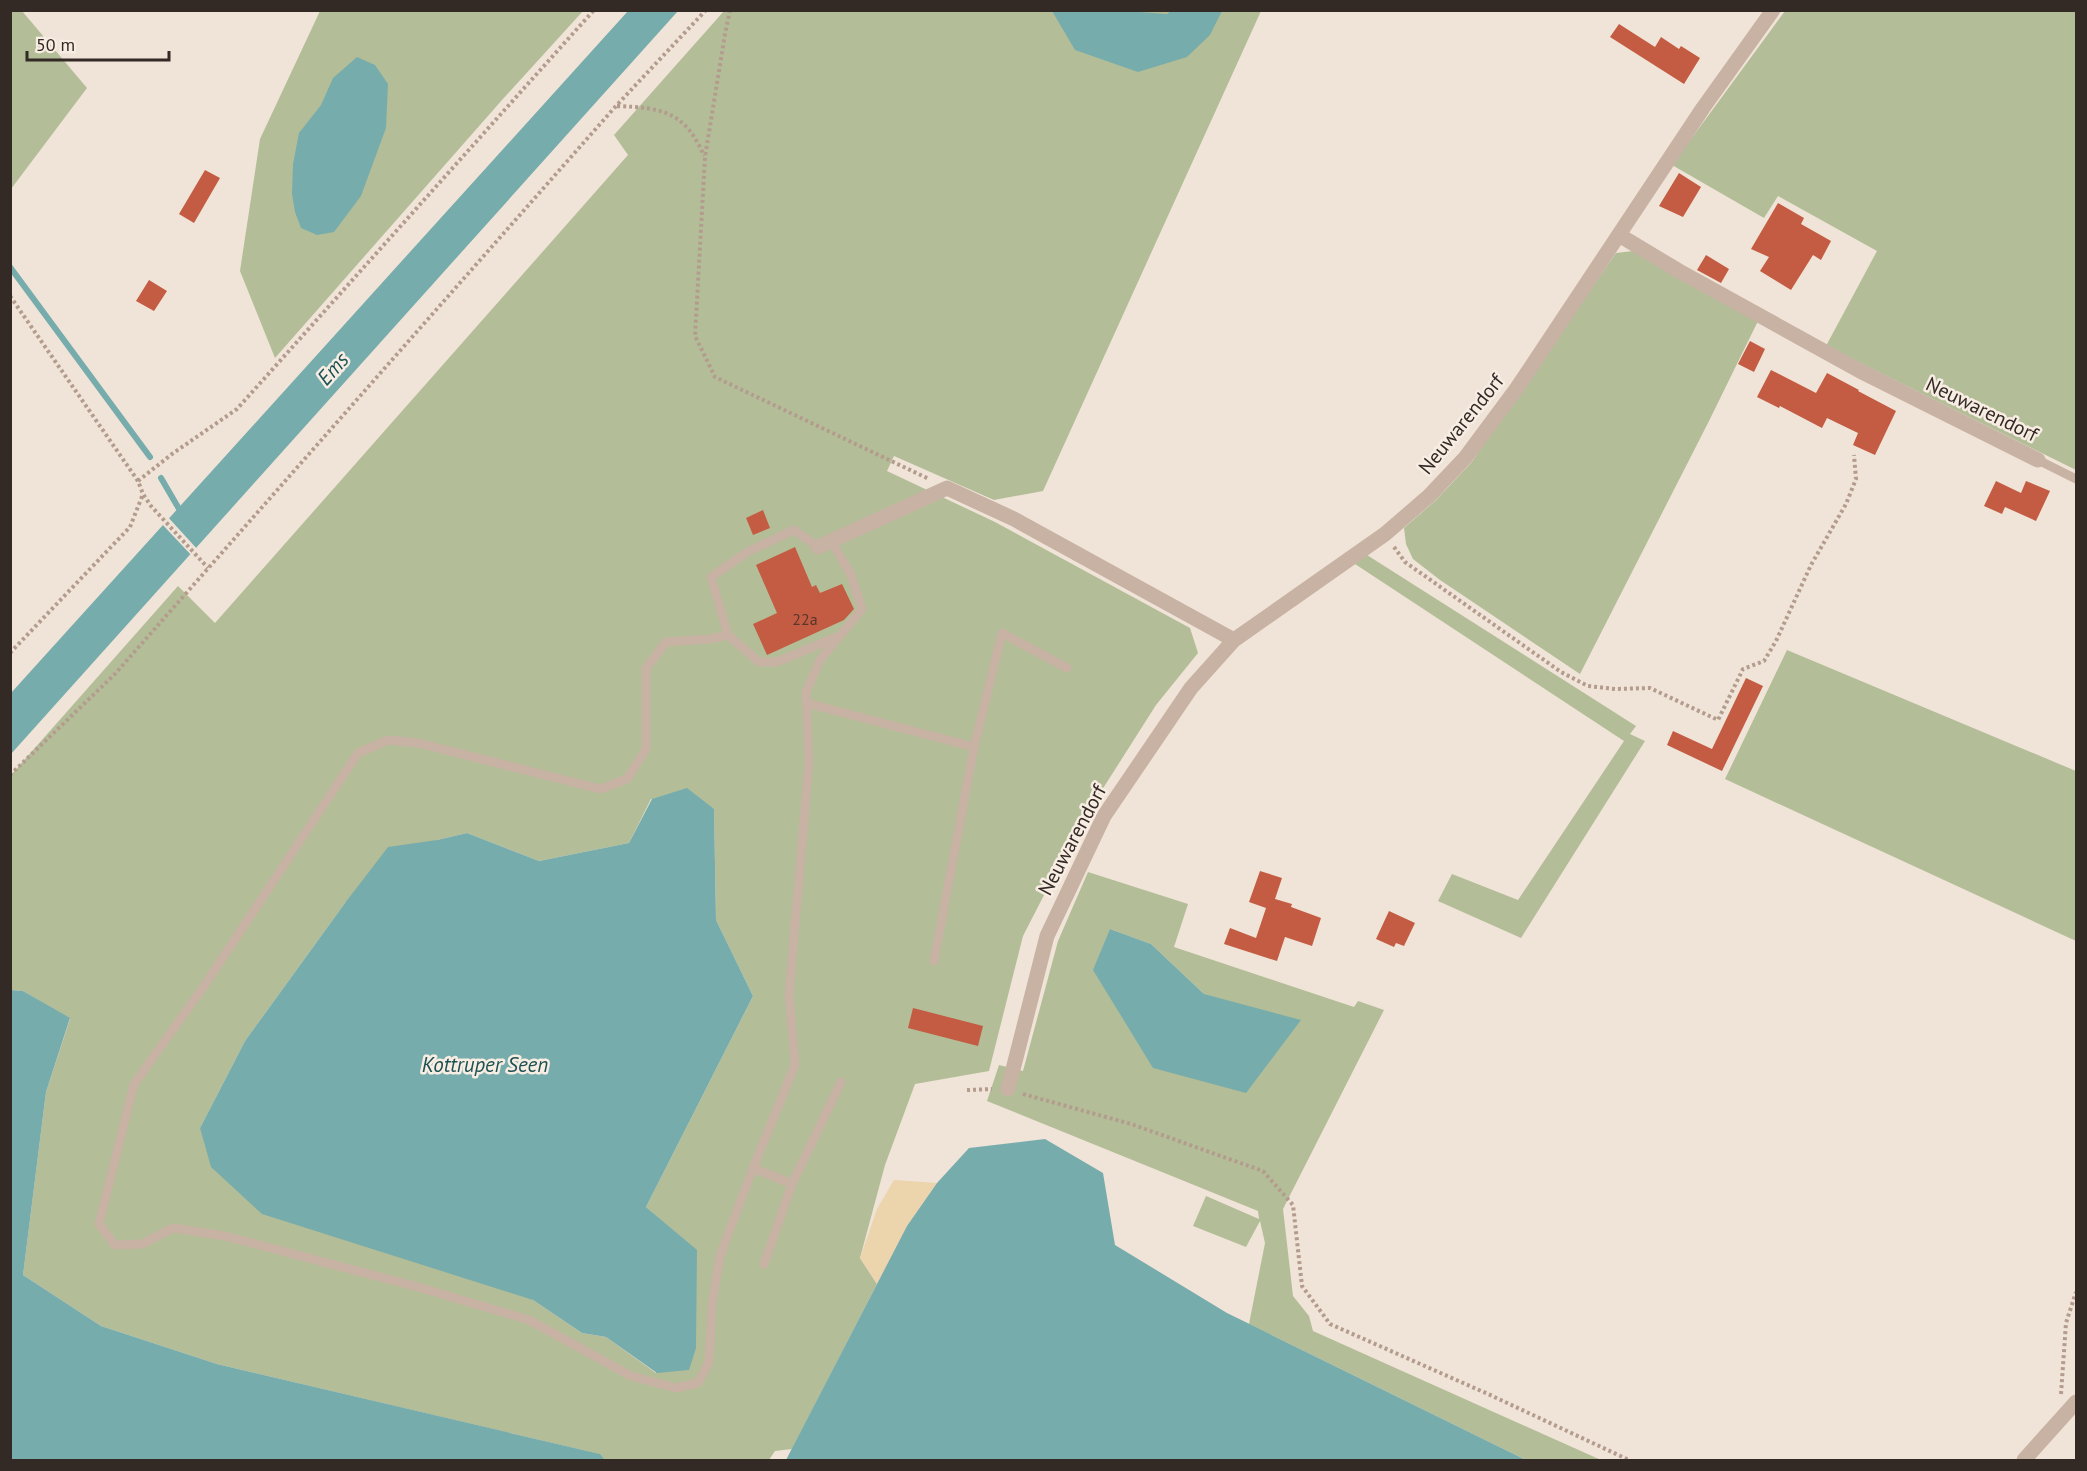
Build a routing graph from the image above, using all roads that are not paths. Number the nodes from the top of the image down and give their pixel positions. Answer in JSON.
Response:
{"nodes":[{"id":1,"x":1773,"y":10,"type":"edge"},
{"id":2,"x":1619,"y":235,"type":"junction"},
{"id":3,"x":2038,"y":460,"type":"joint"},
{"id":4,"x":2076,"y":478,"type":"edge"},
{"id":5,"x":824,"y":543,"type":"junction"},
{"id":6,"x":728,"y":635,"type":"junction"},
{"id":7,"x":839,"y":636,"type":"junction"},
{"id":8,"x":1234,"y":640,"type":"junction"},
{"id":9,"x":1067,"y":668,"type":"dead end"},
{"id":10,"x":806,"y":703,"type":"junction"},
{"id":11,"x":974,"y":747,"type":"junction"},
{"id":12,"x":934,"y":962,"type":"dead end"},
{"id":13,"x":841,"y":1082,"type":"dead end"},
{"id":14,"x":1008,"y":1089,"type":"road end"},
{"id":15,"x":753,"y":1168,"type":"junction"},
{"id":16,"x":792,"y":1185,"type":"junction"},
{"id":17,"x":764,"y":1264,"type":"dead end"},
{"id":18,"x":2076,"y":1402,"type":"edge"},
{"id":19,"x":2025,"y":1460,"type":"edge"}],
"edges":[{"from":1,"to":2,"type":"street","name":"Neuwarendorf"},
{"from":2,"to":3,"type":"street","name":"Neuwarendorf"},
{"from":2,"to":8,"type":"street","name":"Neuwarendorf"},
{"from":3,"to":4,"type":"lane","name":"Neuwarendorf"},
{"from":5,"to":6,"type":"lane"},
{"from":5,"to":7,"type":"lane"},
{"from":5,"to":8,"type":"street"},
{"from":6,"to":7,"type":"lane"},
{"from":6,"to":15,"type":"lane"},
{"from":7,"to":10,"type":"lane"},
{"from":8,"to":14,"type":"street","name":"Neuwarendorf"},
{"from":9,"to":11,"type":"lane"},
{"from":10,"to":11,"type":"lane"},
{"from":10,"to":15,"type":"lane"},
{"from":11,"to":12,"type":"lane"},
{"from":13,"to":16,"type":"lane"},
{"from":15,"to":16,"type":"lane"},
{"from":16,"to":17,"type":"lane"},
{"from":18,"to":19,"type":"street"}]}
